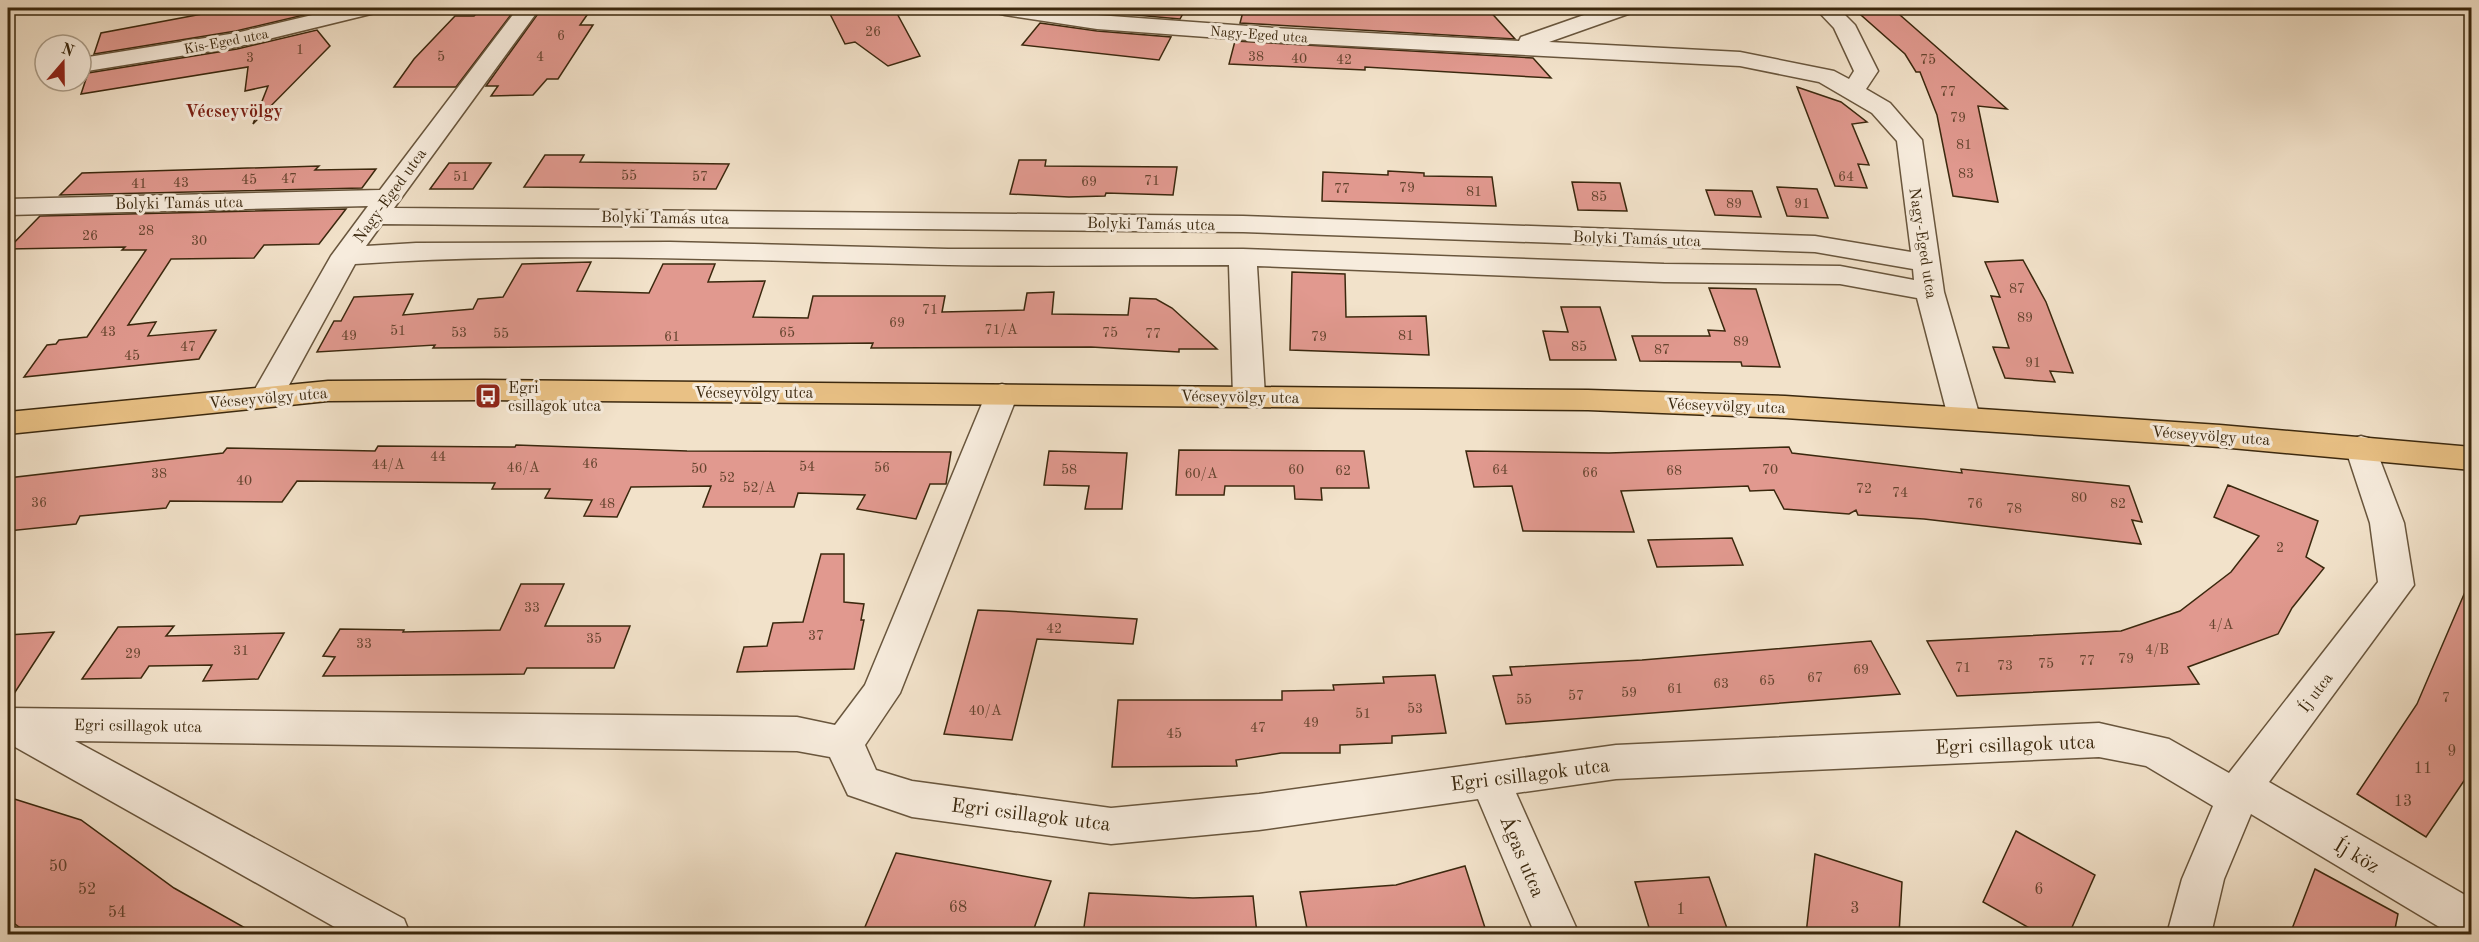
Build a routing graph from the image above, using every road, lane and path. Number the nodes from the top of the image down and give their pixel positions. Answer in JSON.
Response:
{"nodes":[{"id":1,"x":367,"y":8,"type":"edge"},
{"id":2,"x":530,"y":8,"type":"edge"},
{"id":3,"x":1005,"y":8,"type":"edge"},
{"id":4,"x":1623,"y":8,"type":"edge"},
{"id":5,"x":1826,"y":8,"type":"edge"},
{"id":6,"x":1515,"y":47,"type":"junction"},
{"id":7,"x":93,"y":63,"type":"edge"},
{"id":8,"x":1853,"y":91,"type":"junction"},
{"id":9,"x":8,"y":207,"type":"edge"},
{"id":10,"x":380,"y":207,"type":"junction"},
{"id":11,"x":345,"y":256,"type":"junction"},
{"id":12,"x":1243,"y":257,"type":"junction"},
{"id":13,"x":1927,"y":263,"type":"junction"},
{"id":14,"x":1930,"y":292,"type":"junction"},
{"id":15,"x":1002,"y":394,"type":"junction"},
{"id":16,"x":267,"y":396,"type":"junction"},
{"id":17,"x":1249,"y":396,"type":"junction"},
{"id":18,"x":1964,"y":417,"type":"junction"},
{"id":19,"x":8,"y":423,"type":"edge"},
{"id":20,"x":2361,"y":447,"type":"junction"},
{"id":21,"x":2472,"y":459,"type":"edge"},
{"id":22,"x":8,"y":724,"type":"edge"},
{"id":23,"x":844,"y":743,"type":"junction"},
{"id":24,"x":1489,"y":778,"type":"junction"},
{"id":25,"x":2239,"y":792,"type":"junction"},
{"id":26,"x":2472,"y":923,"type":"edge"},
{"id":27,"x":388,"y":934,"type":"edge"},
{"id":28,"x":1557,"y":934,"type":"edge"},
{"id":29,"x":2188,"y":934,"type":"edge"}],
"edges":[{"from":1,"to":7,"type":"street","name":"Kis-Eged utca"},
{"from":2,"to":10,"type":"street","name":"Nagy-Eged utca"},
{"from":3,"to":6,"type":"street","name":"Nagy-Eged utca"},
{"from":4,"to":6,"type":"street","name":"Nagy-Eged utca"},
{"from":5,"to":8,"type":"street"},
{"from":6,"to":8,"type":"street","name":"Nagy-Eged utca"},
{"from":8,"to":13,"type":"street","name":"Nagy-Eged utca"},
{"from":9,"to":10,"type":"street","name":"Bolyki Tamás utca"},
{"from":10,"to":11,"type":"street","name":"Nagy-Eged utca"},
{"from":10,"to":13,"type":"street","name":"Bolyki Tamás utca"},
{"from":11,"to":12,"type":"street"},
{"from":11,"to":16,"type":"street","name":"Nagy-Eged utca"},
{"from":12,"to":14,"type":"street"},
{"from":12,"to":17,"type":"street"},
{"from":13,"to":14,"type":"street","name":"Nagy-Eged utca"},
{"from":14,"to":18,"type":"street","name":"Nagy-Eged utca"},
{"from":15,"to":16,"type":"main road","name":"Vécseyvölgy utca"},
{"from":15,"to":17,"type":"main road","name":"Vécseyvölgy utca"},
{"from":15,"to":23,"type":"street"},
{"from":16,"to":19,"type":"main road","name":"Vécseyvölgy utca"},
{"from":17,"to":18,"type":"main road","name":"Vécseyvölgy utca"},
{"from":18,"to":20,"type":"main road","name":"Vécseyvölgy utca"},
{"from":20,"to":21,"type":"main road","name":"Vécseyvölgy utca"},
{"from":20,"to":25,"type":"street","name":"Íj utca"},
{"from":22,"to":23,"type":"street","name":"Egri csillagok utca"},
{"from":22,"to":27,"type":"street","name":"Egri csillagok utca"},
{"from":23,"to":24,"type":"street","name":"Egri csillagok utca"},
{"from":24,"to":25,"type":"street","name":"Egri csillagok utca"},
{"from":24,"to":28,"type":"street","name":"Ágas utca"},
{"from":25,"to":26,"type":"street","name":"Íj köz"},
{"from":25,"to":29,"type":"street","name":"Íj utca"}]}
